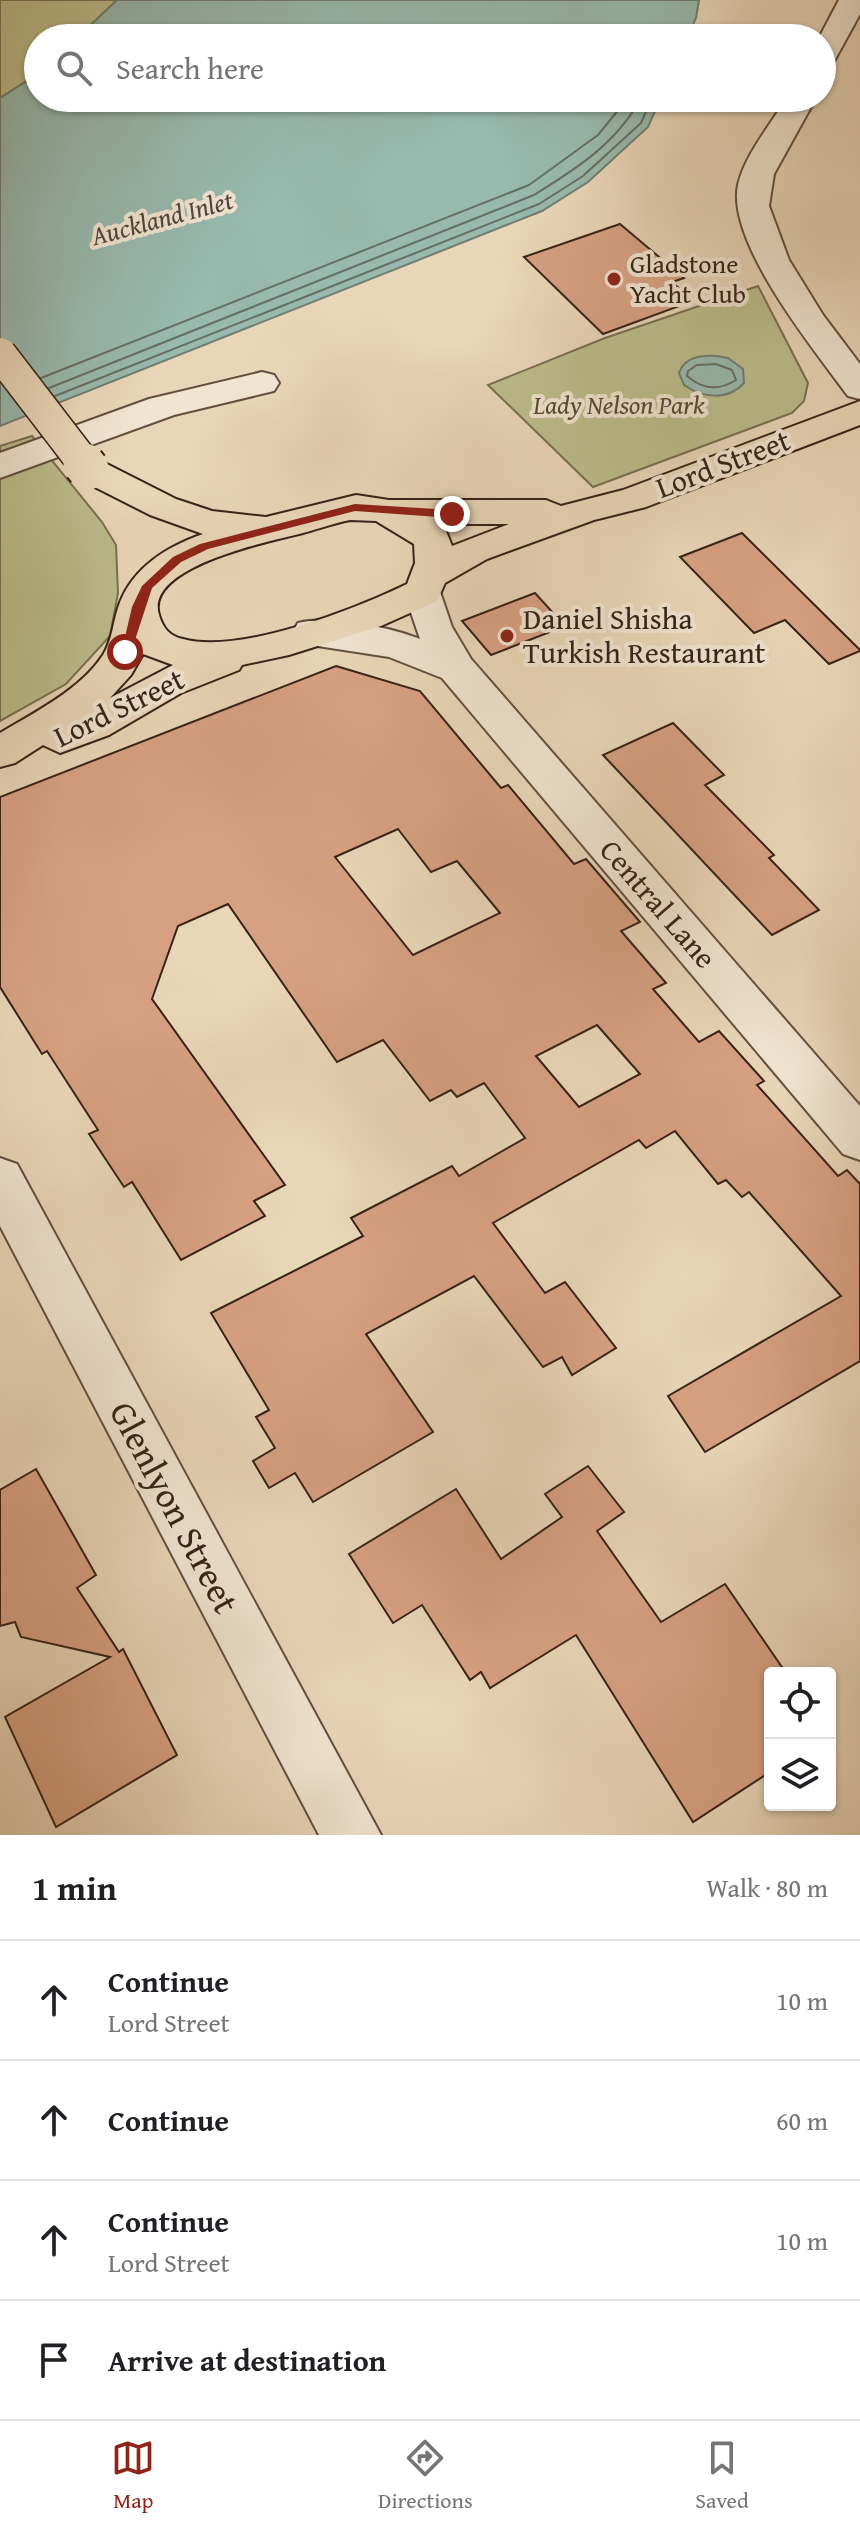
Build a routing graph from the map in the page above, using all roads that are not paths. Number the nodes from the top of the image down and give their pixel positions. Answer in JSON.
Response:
{"nodes":[{"id":1,"x":853,"y":0,"type":"edge"},
{"id":2,"x":860,"y":0,"type":"edge"},
{"id":3,"x":836,"y":32,"type":"edge"},
{"id":4,"x":793,"y":112,"type":"edge"},
{"id":5,"x":0,"y":354,"type":"edge"},
{"id":6,"x":262,"y":383,"type":"dead end"},
{"id":7,"x":860,"y":388,"type":"edge"},
{"id":8,"x":860,"y":412,"type":"edge"},
{"id":9,"x":0,"y":466,"type":"edge"},
{"id":10,"x":88,"y":469,"type":"junction"},
{"id":11,"x":383,"y":511,"type":"junction"},
{"id":12,"x":584,"y":511,"type":"junction"},
{"id":13,"x":275,"y":528,"type":"junction"},
{"id":14,"x":426,"y":584,"type":"junction"},
{"id":15,"x":142,"y":596,"type":"junction"},
{"id":16,"x":312,"y":633,"type":"junction"},
{"id":17,"x":238,"y":654,"type":"junction"},
{"id":18,"x":456,"y":668,"type":"junction"},
{"id":19,"x":0,"y":752,"type":"edge"},
{"id":20,"x":0,"y":760,"type":"edge"},
{"id":21,"x":860,"y":1140,"type":"edge"},
{"id":22,"x":0,"y":1179,"type":"edge"},
{"id":23,"x":351,"y":1835,"type":"edge"}],
"edges":[{"from":1,"to":2,"type":"street"},
{"from":1,"to":3,"type":"street"},
{"from":4,"to":7,"type":"street"},
{"from":5,"to":10,"type":"main road","bridge":true},
{"from":6,"to":9,"type":"street"},
{"from":8,"to":12,"type":"main road","name":"Lord Street"},
{"from":10,"to":13,"type":"main road"},
{"from":10,"to":15,"type":"main road","name":"Lord Street"},
{"from":11,"to":12,"type":"main road","name":"Lord Street"},
{"from":11,"to":13,"type":"main road","name":"Lord Street"},
{"from":11,"to":14,"type":"main road"},
{"from":12,"to":14,"type":"main road","name":"Lord Street"},
{"from":13,"to":15,"type":"main road","name":"Lord Street"},
{"from":14,"to":16,"type":"main road","name":"Lord Street"},
{"from":14,"to":18,"type":"street","name":"Central Lane"},
{"from":15,"to":17,"type":"main road"},
{"from":15,"to":19,"type":"main road","name":"Lord Street"},
{"from":16,"to":17,"type":"main road","name":"Lord Street"},
{"from":16,"to":18,"type":"street","name":"Central Lane"},
{"from":17,"to":20,"type":"main road","name":"Lord Street"},
{"from":18,"to":21,"type":"street","name":"Central Lane"},
{"from":22,"to":23,"type":"street","name":"Glenlyon Street"}]}
